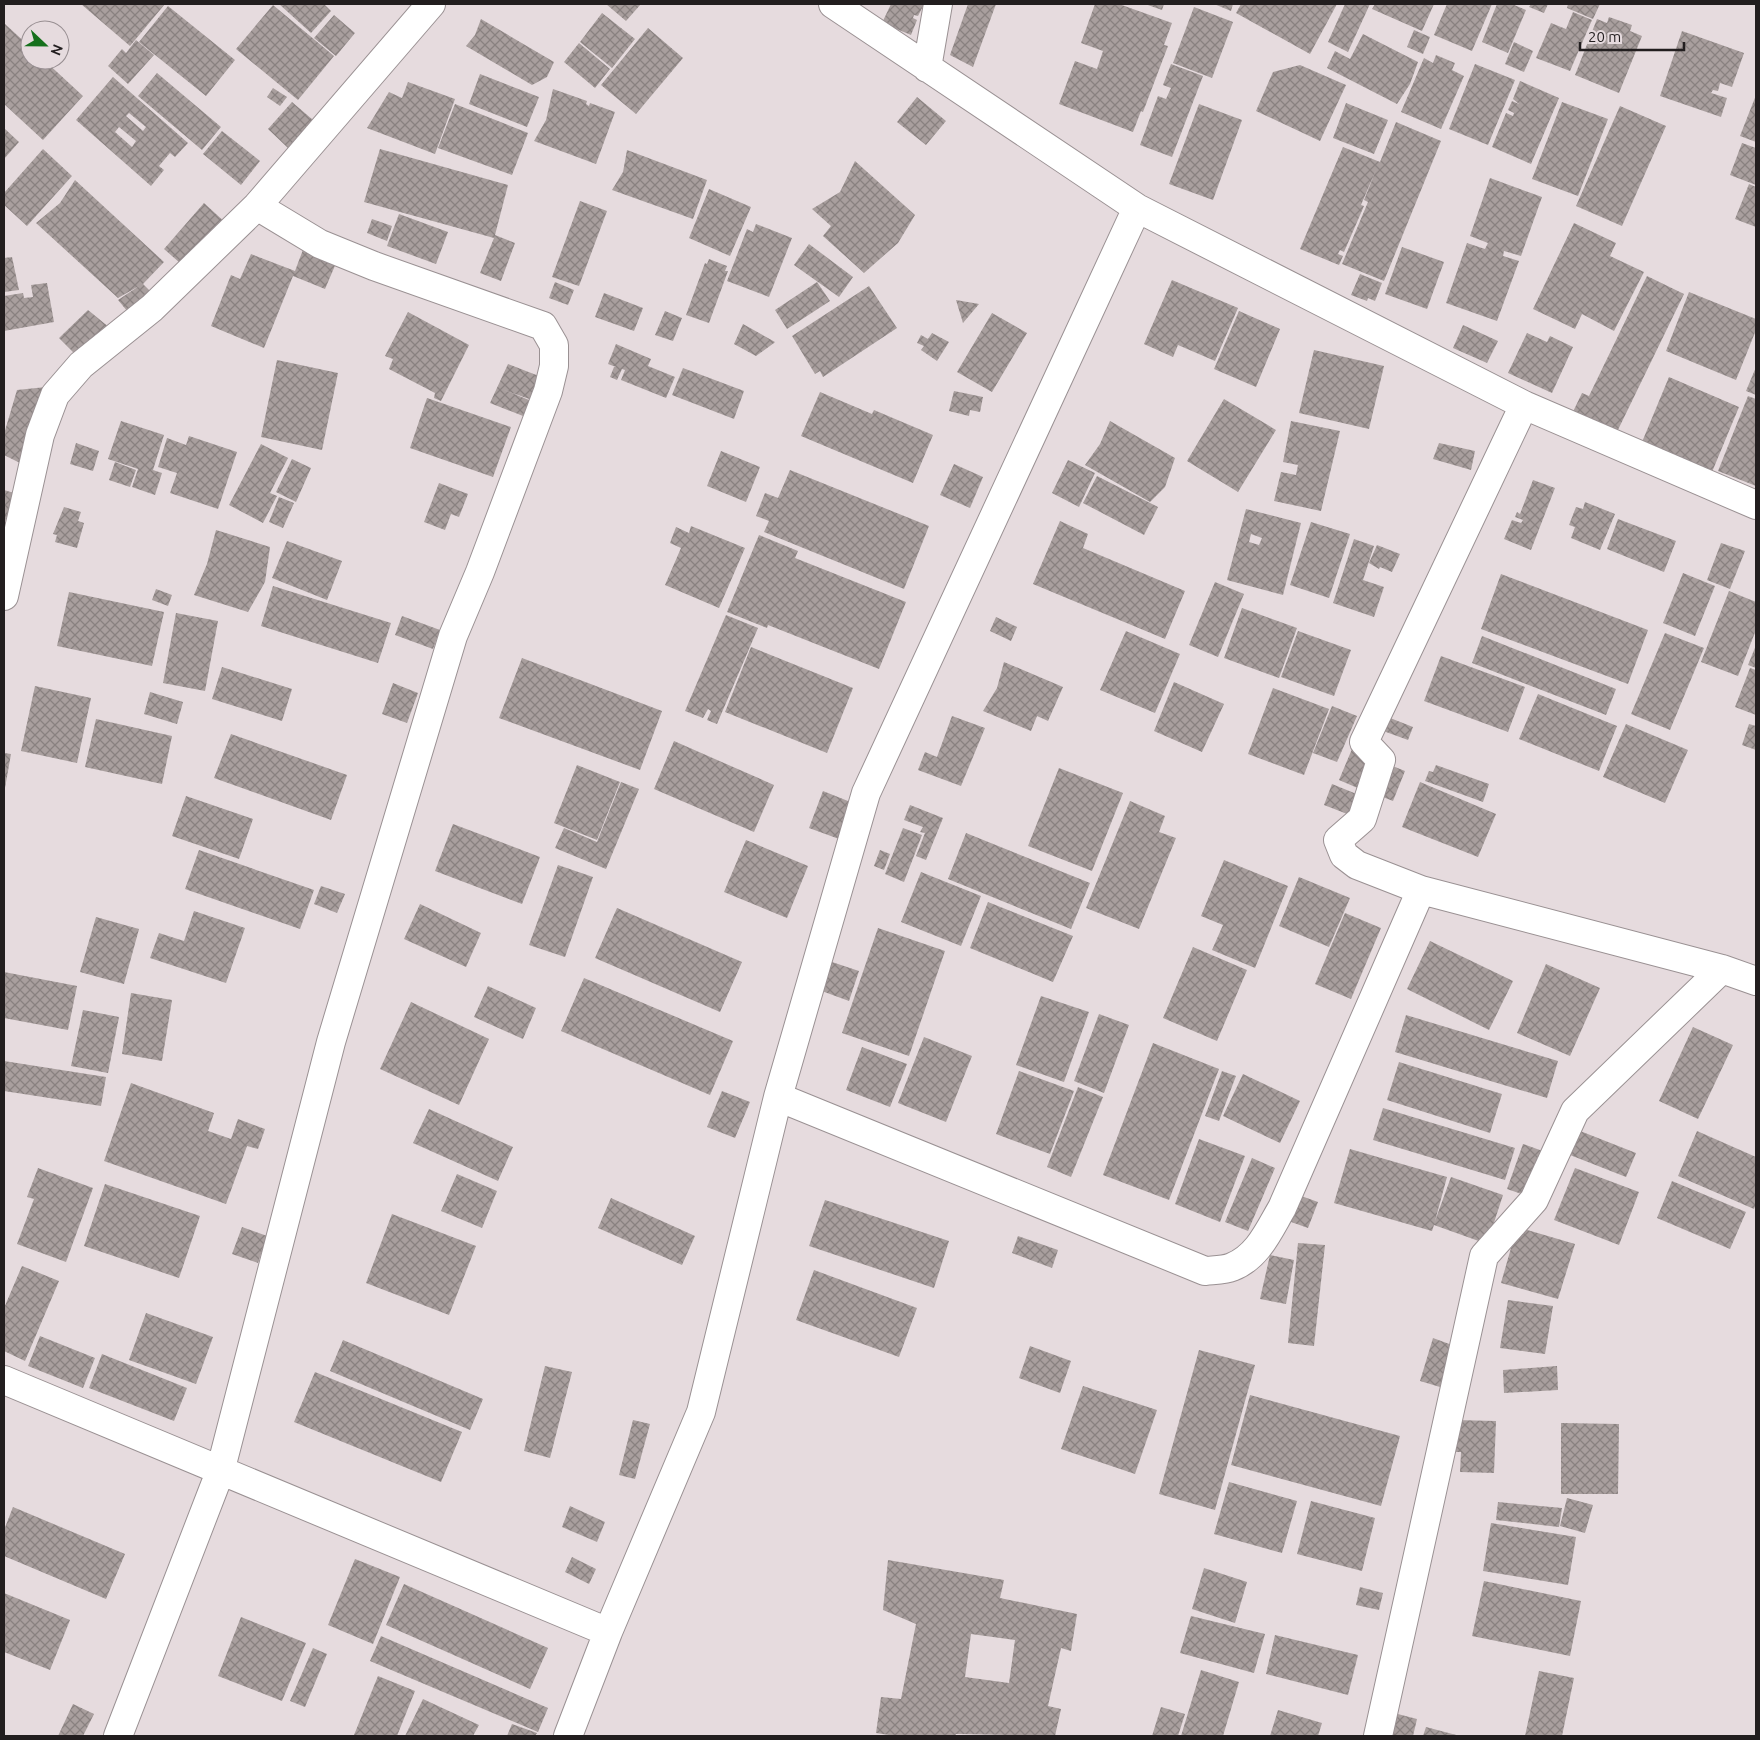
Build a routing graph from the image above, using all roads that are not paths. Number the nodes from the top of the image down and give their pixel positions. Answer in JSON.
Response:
{"nodes":[{"id":1,"x":431,"y":4,"type":"edge"},
{"id":2,"x":938,"y":4,"type":"edge"},
{"id":3,"x":842,"y":6,"type":"edge"},
{"id":4,"x":927,"y":68,"type":"junction"},
{"id":5,"x":257,"y":206,"type":"junction"},
{"id":6,"x":1137,"y":208,"type":"junction"},
{"id":7,"x":1524,"y":405,"type":"junction"},
{"id":8,"x":1756,"y":505,"type":"edge"},
{"id":9,"x":4,"y":596,"type":"edge"},
{"id":10,"x":1422,"y":890,"type":"junction"},
{"id":11,"x":1722,"y":969,"type":"junction"},
{"id":12,"x":1756,"y":981,"type":"edge"},
{"id":13,"x":778,"y":1097,"type":"junction"},
{"id":14,"x":4,"y":1380,"type":"edge"},
{"id":15,"x":220,"y":1472,"type":"junction"},
{"id":16,"x":608,"y":1632,"type":"junction"},
{"id":17,"x":118,"y":1736,"type":"edge"},
{"id":18,"x":568,"y":1736,"type":"edge"},
{"id":19,"x":1378,"y":1736,"type":"edge"}],
"edges":[{"from":1,"to":5,"type":"street"},
{"from":2,"to":4,"type":"street"},
{"from":3,"to":4,"type":"street"},
{"from":4,"to":6,"type":"street"},
{"from":5,"to":9,"type":"street"},
{"from":5,"to":15,"type":"street"},
{"from":6,"to":7,"type":"street"},
{"from":6,"to":13,"type":"street"},
{"from":7,"to":8,"type":"street"},
{"from":7,"to":10,"type":"street"},
{"from":10,"to":11,"type":"street"},
{"from":10,"to":13,"type":"street"},
{"from":11,"to":12,"type":"street"},
{"from":11,"to":19,"type":"street"},
{"from":13,"to":16,"type":"street"},
{"from":14,"to":15,"type":"street"},
{"from":15,"to":16,"type":"street"},
{"from":15,"to":17,"type":"street"},
{"from":16,"to":18,"type":"street"}]}
